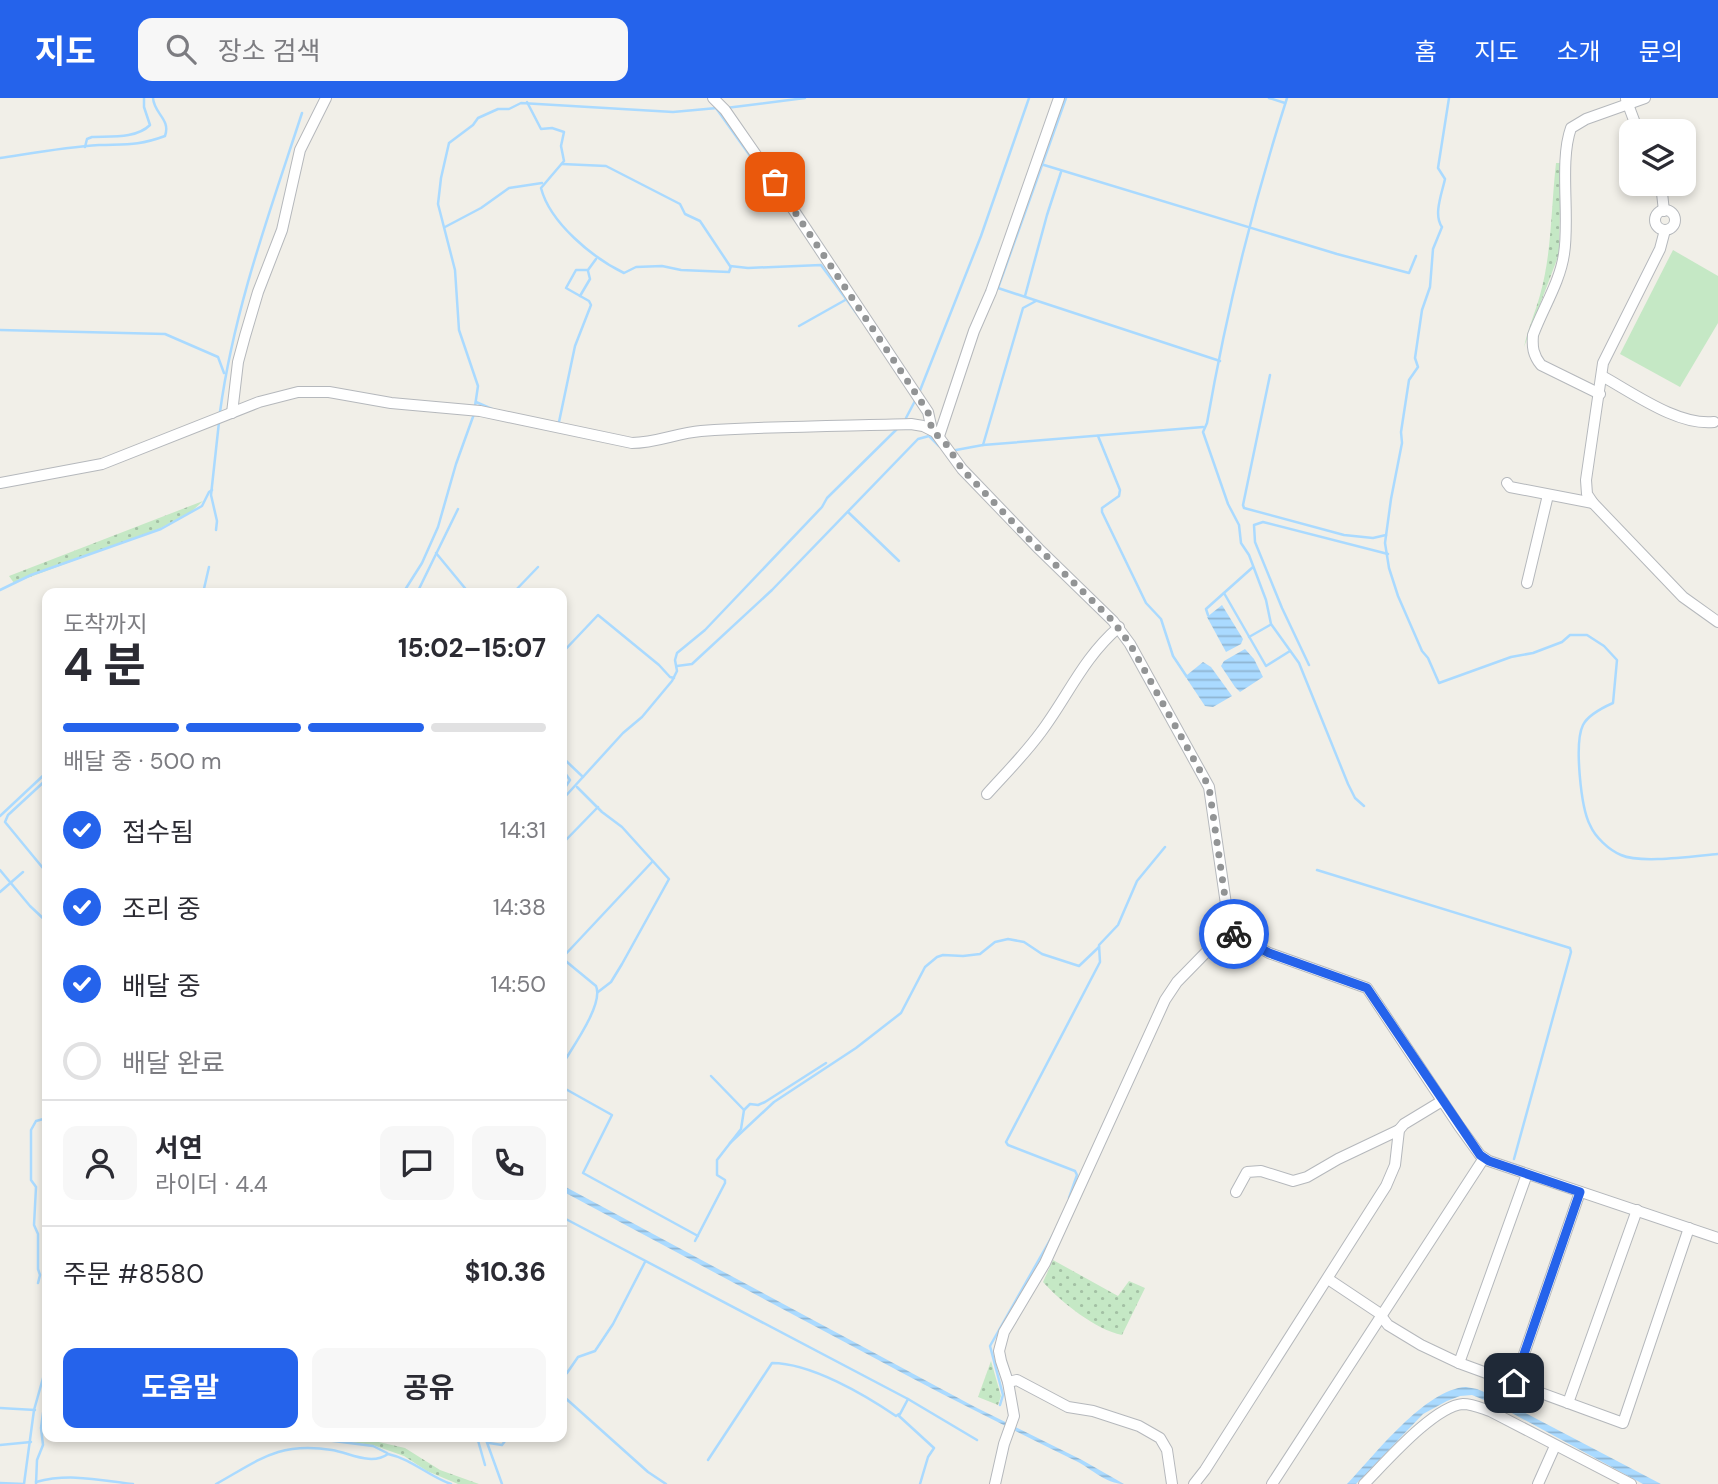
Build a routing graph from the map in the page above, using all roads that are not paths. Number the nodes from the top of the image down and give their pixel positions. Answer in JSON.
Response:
{"nodes":[{"id":1,"x":326,"y":98,"type":"edge"},
{"id":2,"x":713,"y":98,"type":"edge"},
{"id":3,"x":1059,"y":98,"type":"edge"},
{"id":4,"x":1645,"y":98,"type":"edge"},
{"id":5,"x":1626,"y":101,"type":"edge"},
{"id":6,"x":1633,"y":119,"type":"edge"},
{"id":7,"x":1662,"y":196,"type":"edge"},
{"id":8,"x":1602,"y":376,"type":"junction"},
{"id":9,"x":1600,"y":394,"type":"junction"},
{"id":10,"x":232,"y":413,"type":"junction"},
{"id":11,"x":1714,"y":422,"type":"dead end"},
{"id":12,"x":935,"y":433,"type":"junction"},
{"id":13,"x":0,"y":483,"type":"edge"},
{"id":14,"x":1507,"y":483,"type":"dead end"},
{"id":15,"x":1548,"y":495,"type":"junction"},
{"id":16,"x":1592,"y":503,"type":"junction"},
{"id":17,"x":1527,"y":583,"type":"dead end"},
{"id":18,"x":1718,"y":622,"type":"edge"},
{"id":19,"x":1119,"y":627,"type":"junction"},
{"id":20,"x":987,"y":794,"type":"dead end"},
{"id":21,"x":1226,"y":929,"type":"junction"},
{"id":22,"x":1442,"y":1101,"type":"junction"},
{"id":23,"x":1399,"y":1130,"type":"junction"},
{"id":24,"x":1484,"y":1158,"type":"junction"},
{"id":25,"x":1527,"y":1174,"type":"junction"},
{"id":26,"x":1236,"y":1192,"type":"dead end"},
{"id":27,"x":1580,"y":1192,"type":"junction"},
{"id":28,"x":1637,"y":1210,"type":"junction"},
{"id":29,"x":1689,"y":1228,"type":"junction"},
{"id":30,"x":1718,"y":1238,"type":"edge"},
{"id":31,"x":1328,"y":1279,"type":"junction"},
{"id":32,"x":1382,"y":1317,"type":"junction"},
{"id":33,"x":1459,"y":1363,"type":"junction"},
{"id":34,"x":1008,"y":1382,"type":"junction"},
{"id":35,"x":1514,"y":1383,"type":"junction"},
{"id":36,"x":1568,"y":1403,"type":"junction"},
{"id":37,"x":1555,"y":1446,"type":"junction"},
{"id":38,"x":995,"y":1484,"type":"edge"},
{"id":39,"x":1172,"y":1484,"type":"edge"},
{"id":40,"x":1194,"y":1484,"type":"edge"},
{"id":41,"x":1272,"y":1484,"type":"edge"},
{"id":42,"x":1364,"y":1484,"type":"edge"},
{"id":43,"x":1538,"y":1484,"type":"edge"},
{"id":44,"x":1631,"y":1484,"type":"edge"}],
"edges":[{"from":1,"to":10,"type":"street"},
{"from":2,"to":12,"type":"street"},
{"from":3,"to":12,"type":"street"},
{"from":4,"to":5,"type":"street"},
{"from":5,"to":6,"type":"street"},
{"from":5,"to":9,"type":"street"},
{"from":7,"to":8,"type":"street"},
{"from":8,"to":9,"type":"street"},
{"from":8,"to":11,"type":"street"},
{"from":9,"to":16,"type":"street"},
{"from":10,"to":12,"type":"street"},
{"from":10,"to":13,"type":"street"},
{"from":12,"to":19,"type":"street"},
{"from":14,"to":15,"type":"street"},
{"from":15,"to":16,"type":"street"},
{"from":15,"to":17,"type":"street"},
{"from":16,"to":18,"type":"street"},
{"from":19,"to":20,"type":"street"},
{"from":19,"to":21,"type":"street"},
{"from":21,"to":22,"type":"street"},
{"from":21,"to":34,"type":"street"},
{"from":22,"to":23,"type":"street"},
{"from":22,"to":24,"type":"street"},
{"from":23,"to":26,"type":"street"},
{"from":23,"to":31,"type":"street"},
{"from":24,"to":25,"type":"street"},
{"from":24,"to":32,"type":"street"},
{"from":25,"to":27,"type":"street"},
{"from":25,"to":33,"type":"street"},
{"from":27,"to":28,"type":"street"},
{"from":27,"to":35,"type":"street"},
{"from":28,"to":29,"type":"street"},
{"from":28,"to":36,"type":"street"},
{"from":29,"to":30,"type":"street"},
{"from":29,"to":36,"type":"street"},
{"from":31,"to":32,"type":"street"},
{"from":31,"to":40,"type":"street"},
{"from":32,"to":33,"type":"street"},
{"from":32,"to":41,"type":"street"},
{"from":33,"to":35,"type":"street"},
{"from":34,"to":38,"type":"street"},
{"from":34,"to":39,"type":"street"},
{"from":35,"to":36,"type":"street"},
{"from":37,"to":42,"type":"street"},
{"from":37,"to":43,"type":"street"},
{"from":37,"to":44,"type":"street"}]}
